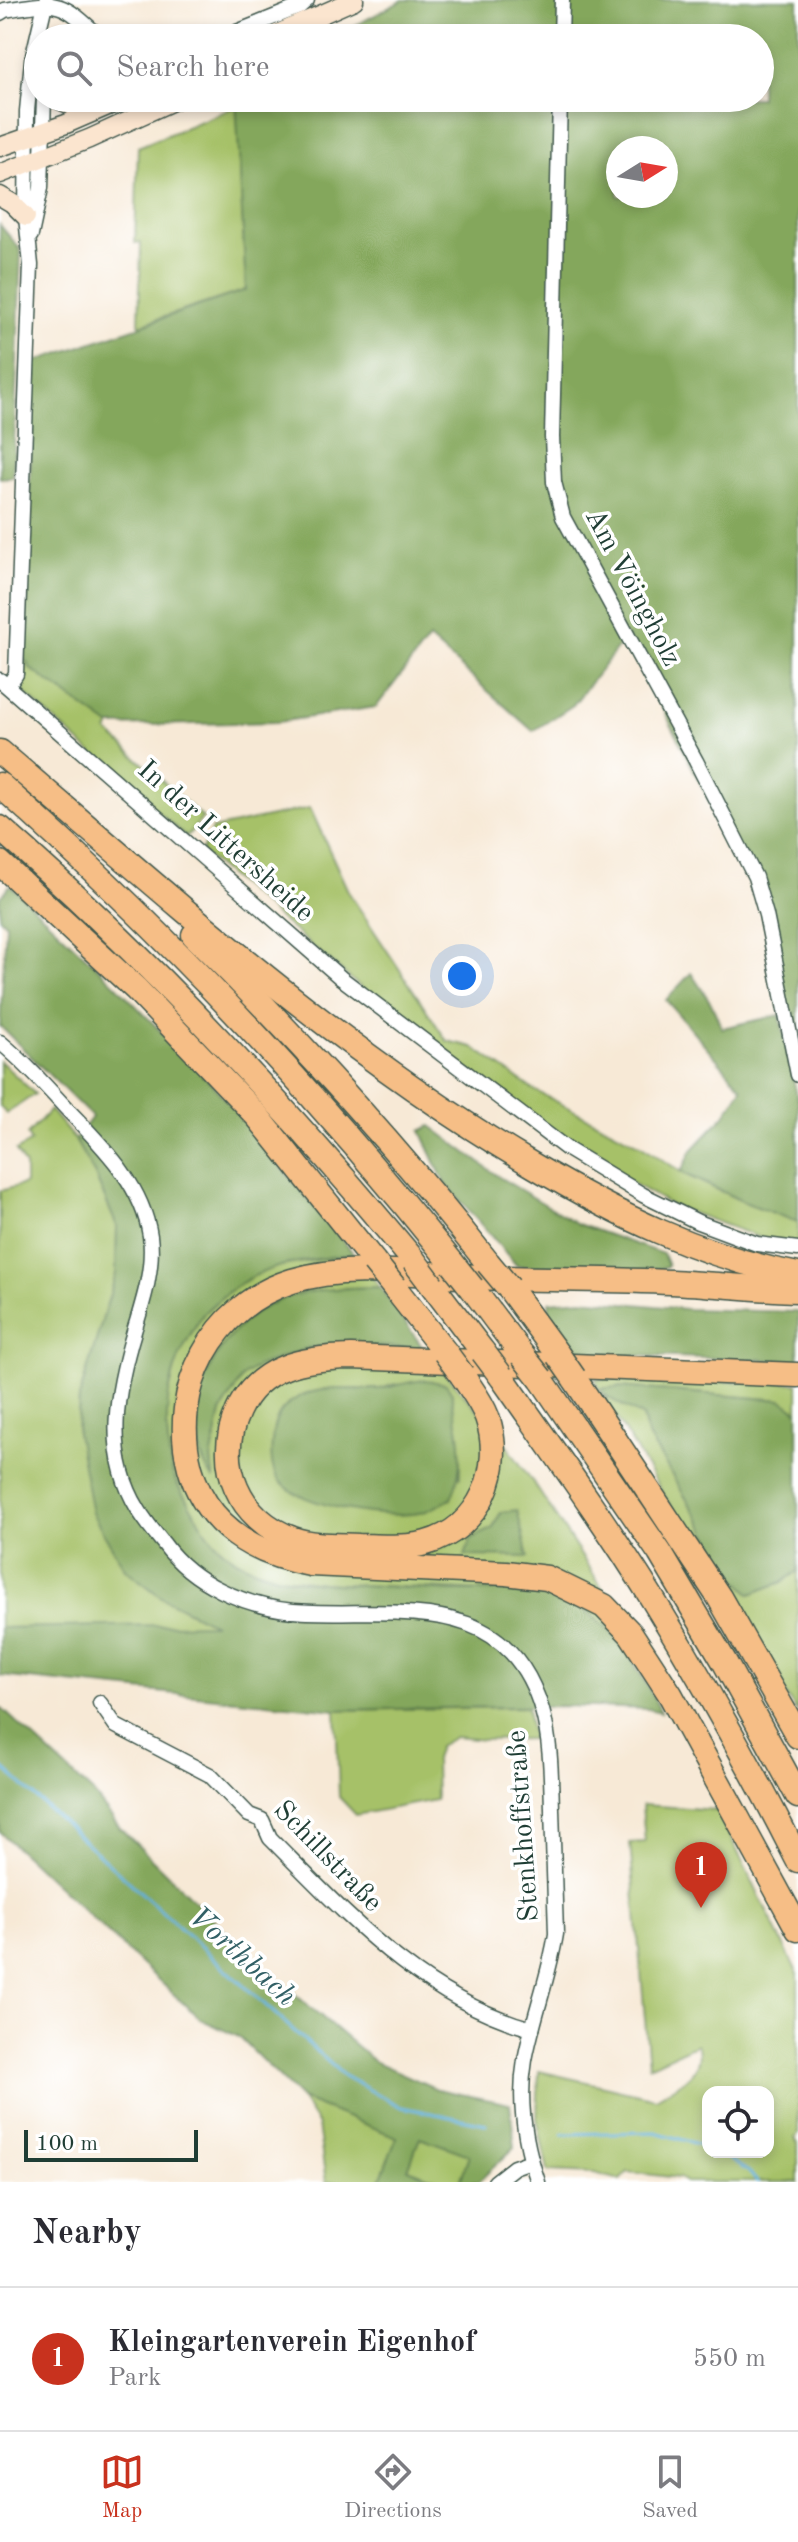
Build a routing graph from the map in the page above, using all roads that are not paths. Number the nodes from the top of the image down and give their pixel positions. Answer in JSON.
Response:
{"nodes":[{"id":1,"x":307,"y":0,"type":"edge"},
{"id":2,"x":354,"y":0,"type":"edge"},
{"id":3,"x":365,"y":0,"type":"edge"},
{"id":4,"x":562,"y":0,"type":"edge"},
{"id":5,"x":45,"y":2,"type":"edge"},
{"id":6,"x":0,"y":13,"type":"edge"},
{"id":7,"x":40,"y":24,"type":"edge"},
{"id":8,"x":86,"y":24,"type":"edge"},
{"id":9,"x":257,"y":24,"type":"edge"},
{"id":10,"x":300,"y":24,"type":"edge"},
{"id":11,"x":323,"y":24,"type":"edge"},
{"id":12,"x":561,"y":24,"type":"edge"},
{"id":13,"x":34,"y":112,"type":"edge"},
{"id":14,"x":41,"y":112,"type":"edge"},
{"id":15,"x":92,"y":112,"type":"edge"},
{"id":16,"x":146,"y":112,"type":"edge"},
{"id":17,"x":560,"y":112,"type":"edge"},
{"id":18,"x":35,"y":135,"type":"junction"},
{"id":19,"x":0,"y":147,"type":"edge"},
{"id":20,"x":35,"y":160,"type":"junction"},
{"id":21,"x":0,"y":174,"type":"edge"},
{"id":22,"x":0,"y":196,"type":"edge"},
{"id":23,"x":26,"y":217,"type":"junction"},
{"id":24,"x":30,"y":239,"type":"junction"},
{"id":25,"x":4,"y":683,"type":"edge"},
{"id":26,"x":0,"y":752,"type":"edge"},
{"id":27,"x":0,"y":785,"type":"edge"},
{"id":28,"x":0,"y":828,"type":"edge"},
{"id":29,"x":7,"y":870,"type":"edge"},
{"id":30,"x":143,"y":961,"type":"junction"},
{"id":31,"x":0,"y":1042,"type":"edge"},
{"id":32,"x":798,"y":1075,"type":"edge"},
{"id":33,"x":798,"y":1249,"type":"edge"},
{"id":34,"x":798,"y":1275,"type":"edge"},
{"id":35,"x":798,"y":1290,"type":"edge"},
{"id":36,"x":581,"y":1373,"type":"junction"},
{"id":37,"x":798,"y":1375,"type":"edge"},
{"id":38,"x":100,"y":1703,"type":"dead end"},
{"id":39,"x":798,"y":1736,"type":"edge"},
{"id":40,"x":798,"y":1796,"type":"edge"},
{"id":41,"x":798,"y":1860,"type":"edge"},
{"id":42,"x":798,"y":1929,"type":"edge"},
{"id":43,"x":532,"y":2029,"type":"junction"},
{"id":44,"x":531,"y":2161,"type":"junction"},
{"id":45,"x":495,"y":2182,"type":"edge"},
{"id":46,"x":538,"y":2182,"type":"edge"}],
"edges":[{"from":1,"to":9,"type":"street"},
{"from":2,"to":10,"type":"main road"},
{"from":3,"to":11,"type":"main road"},
{"from":4,"to":12,"type":"street"},
{"from":5,"to":6,"type":"street"},
{"from":5,"to":7,"type":"street"},
{"from":5,"to":8,"type":"street"},
{"from":13,"to":18,"type":"street"},
{"from":14,"to":18,"type":"street"},
{"from":15,"to":18,"type":"main road"},
{"from":16,"to":20,"type":"main road"},
{"from":17,"to":32,"type":"street","name":"Am Vöingholz"},
{"from":18,"to":19,"type":"main road"},
{"from":18,"to":20,"type":"street","name":"In der Littersheide"},
{"from":20,"to":21,"type":"main road"},
{"from":20,"to":23,"type":"street","name":"In der Littersheide"},
{"from":20,"to":24,"type":"street","name":"In der Littersheide"},
{"from":22,"to":23,"type":"main road"},
{"from":23,"to":24,"type":"street","name":"In der Littersheide"},
{"from":24,"to":25,"type":"street","name":"In der Littersheide"},
{"from":25,"to":33,"type":"street","name":"In der Littersheide"},
{"from":26,"to":34,"type":"highway"},
{"from":26,"to":36,"type":"highway","bridge":true},
{"from":27,"to":40,"type":"highway","bridge":true},
{"from":28,"to":30,"type":"highway"},
{"from":29,"to":30,"type":"highway"},
{"from":29,"to":36,"type":"highway","bridge":true},
{"from":30,"to":41,"type":"highway","bridge":true},
{"from":31,"to":43,"type":"street","name":"Stenkhoffstraße"},
{"from":35,"to":42,"type":"highway"},
{"from":36,"to":37,"type":"highway"},
{"from":36,"to":39,"type":"highway"},
{"from":38,"to":43,"type":"street","name":"Schillstraße"},
{"from":43,"to":44,"type":"street","name":"Stenkhoffstraße"},
{"from":44,"to":45,"type":"street"},
{"from":44,"to":46,"type":"street","name":"Stenkhoffstraße"}]}
